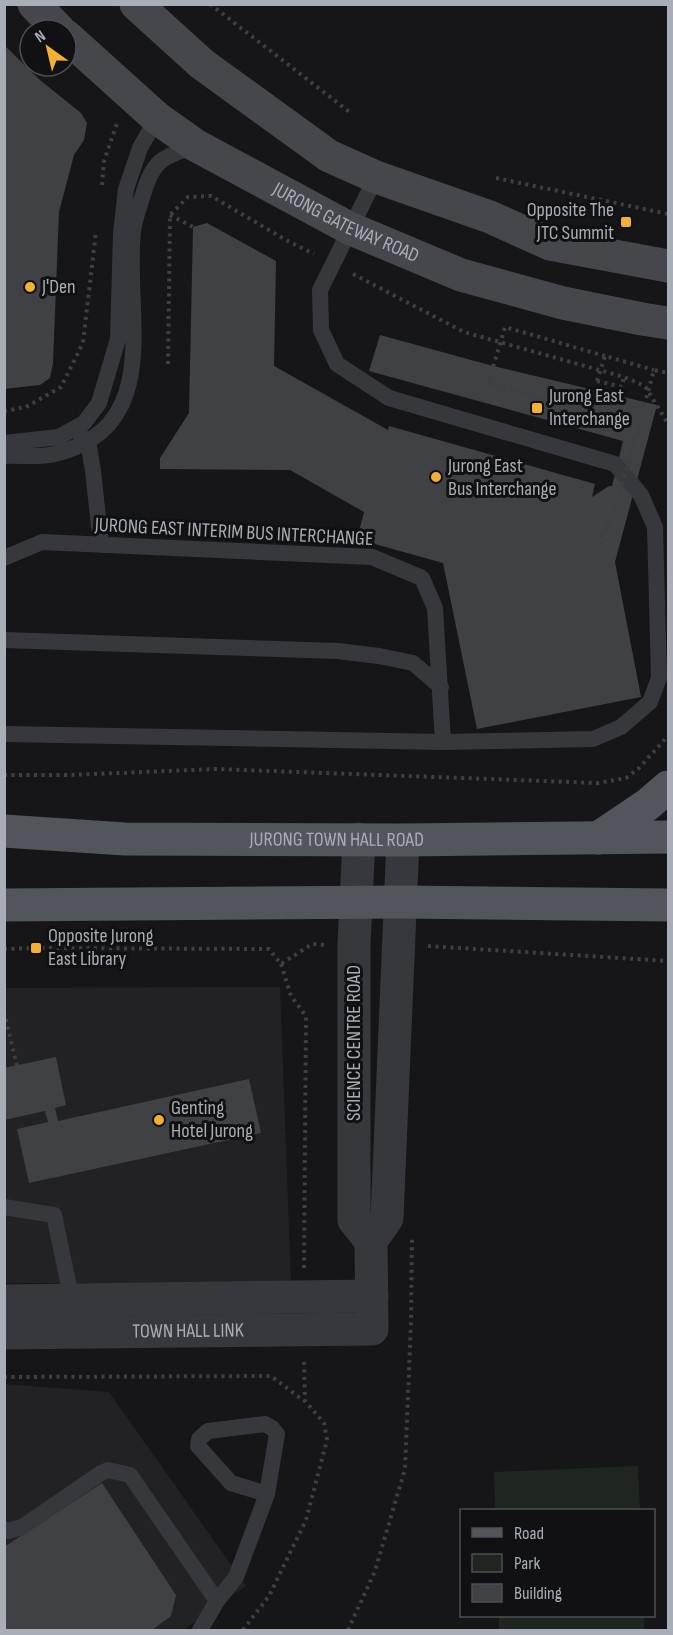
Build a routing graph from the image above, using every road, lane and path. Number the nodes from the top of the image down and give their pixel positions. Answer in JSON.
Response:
{"nodes":[{"id":1,"x":34,"y":4,"type":"edge"},
{"id":2,"x":136,"y":4,"type":"edge"},
{"id":3,"x":210,"y":4,"type":"edge"},
{"id":4,"x":47,"y":18,"type":"edge"},
{"id":5,"x":78,"y":47,"type":"edge"},
{"id":6,"x":352,"y":114,"type":"dead end"},
{"id":7,"x":118,"y":118,"type":"dead end"},
{"id":8,"x":157,"y":118,"type":"junction"},
{"id":9,"x":195,"y":145,"type":"junction"},
{"id":10,"x":376,"y":177,"type":"junction"},
{"id":11,"x":496,"y":178,"type":"dead end"},
{"id":12,"x":100,"y":195,"type":"dead end"},
{"id":13,"x":669,"y":214,"type":"edge"},
{"id":14,"x":170,"y":215,"type":"junction"},
{"id":15,"x":193,"y":227,"type":"dead end"},
{"id":16,"x":350,"y":228,"type":"junction"},
{"id":17,"x":96,"y":229,"type":"dead end"},
{"id":18,"x":332,"y":263,"type":"junction"},
{"id":19,"x":669,"y":266,"type":"edge"},
{"id":20,"x":655,"y":321,"type":"edge"},
{"id":21,"x":126,"y":322,"type":"junction"},
{"id":22,"x":501,"y":342,"type":"junction"},
{"id":23,"x":605,"y":356,"type":"junction"},
{"id":24,"x":661,"y":357,"type":"edge"},
{"id":25,"x":168,"y":364,"type":"dead end"},
{"id":26,"x":669,"y":373,"type":"edge"},
{"id":27,"x":624,"y":377,"type":"junction"},
{"id":28,"x":621,"y":387,"type":"junction"},
{"id":29,"x":4,"y":411,"type":"edge"},
{"id":30,"x":669,"y":424,"type":"edge"},
{"id":31,"x":74,"y":429,"type":"junction"},
{"id":32,"x":88,"y":441,"type":"junction"},
{"id":33,"x":4,"y":443,"type":"edge"},
{"id":34,"x":4,"y":456,"type":"edge"},
{"id":35,"x":600,"y":544,"type":"dead end"},
{"id":36,"x":101,"y":545,"type":"junction"},
{"id":37,"x":4,"y":558,"type":"edge"},
{"id":38,"x":4,"y":640,"type":"edge"},
{"id":39,"x":441,"y":687,"type":"junction"},
{"id":40,"x":4,"y":734,"type":"edge"},
{"id":41,"x":669,"y":736,"type":"edge"},
{"id":42,"x":443,"y":742,"type":"junction"},
{"id":43,"x":4,"y":775,"type":"edge"},
{"id":44,"x":669,"y":787,"type":"edge"},
{"id":45,"x":4,"y":831,"type":"edge"},
{"id":46,"x":669,"y":837,"type":"edge"},
{"id":47,"x":598,"y":838,"type":"junction"},
{"id":48,"x":359,"y":839,"type":"junction"},
{"id":49,"x":403,"y":840,"type":"junction"},
{"id":50,"x":400,"y":902,"type":"junction"},
{"id":51,"x":357,"y":904,"type":"junction"},
{"id":52,"x":4,"y":905,"type":"edge"},
{"id":53,"x":669,"y":905,"type":"edge"},
{"id":54,"x":312,"y":944,"type":"dead end"},
{"id":55,"x":429,"y":946,"type":"dead end"},
{"id":56,"x":4,"y":949,"type":"edge"},
{"id":57,"x":669,"y":961,"type":"edge"},
{"id":58,"x":4,"y":1012,"type":"edge"},
{"id":59,"x":17,"y":1066,"type":"dead end"},
{"id":60,"x":4,"y":1207,"type":"edge"},
{"id":61,"x":371,"y":1241,"type":"junction"},
{"id":62,"x":372,"y":1296,"type":"junction"},
{"id":63,"x":4,"y":1301,"type":"edge"},
{"id":64,"x":72,"y":1301,"type":"junction"},
{"id":65,"x":4,"y":1333,"type":"edge"},
{"id":66,"x":4,"y":1377,"type":"edge"},
{"id":67,"x":305,"y":1401,"type":"dead end"},
{"id":68,"x":267,"y":1494,"type":"junction"},
{"id":69,"x":4,"y":1529,"type":"edge"},
{"id":70,"x":217,"y":1601,"type":"junction"},
{"id":71,"x":200,"y":1630,"type":"edge"}],
"edges":[{"from":1,"to":4,"type":"main road"},
{"from":2,"to":10,"type":"main road"},
{"from":3,"to":6,"type":"path"},
{"from":5,"to":8,"type":"main road","name":"JURONG GATEWAY ROAD"},
{"from":7,"to":12,"type":"path"},
{"from":8,"to":9,"type":"main road","name":"JURONG GATEWAY ROAD"},
{"from":8,"to":21,"type":"lane"},
{"from":9,"to":16,"type":"main road","name":"JURONG GATEWAY ROAD"},
{"from":9,"to":21,"type":"lane"},
{"from":10,"to":16,"type":"lane"},
{"from":10,"to":19,"type":"main road"},
{"from":11,"to":13,"type":"path"},
{"from":14,"to":15,"type":"path"},
{"from":14,"to":18,"type":"path"},
{"from":14,"to":25,"type":"path"},
{"from":16,"to":18,"type":"lane"},
{"from":16,"to":20,"type":"main road","name":"JURONG GATEWAY ROAD"},
{"from":17,"to":29,"type":"path"},
{"from":18,"to":22,"type":"path"},
{"from":18,"to":42,"type":"lane"},
{"from":20,"to":24,"type":"main road"},
{"from":21,"to":31,"type":"lane"},
{"from":21,"to":32,"type":"lane"},
{"from":22,"to":23,"type":"path"},
{"from":22,"to":27,"type":"path"},
{"from":22,"to":28,"type":"path"},
{"from":23,"to":24,"type":"path","bridge":true},
{"from":23,"to":28,"type":"path","bridge":true},
{"from":24,"to":26,"type":"path","bridge":true},
{"from":24,"to":35,"type":"path","bridge":true},
{"from":27,"to":28,"type":"path"},
{"from":27,"to":30,"type":"path"},
{"from":31,"to":32,"type":"lane"},
{"from":31,"to":33,"type":"lane"},
{"from":32,"to":34,"type":"lane"},
{"from":32,"to":36,"type":"lane"},
{"from":36,"to":37,"type":"lane","name":"JURONG EAST INTERIM BUS INTERCHANGE"},
{"from":36,"to":39,"type":"lane","name":"JURONG EAST INTERIM BUS INTERCHANGE"},
{"from":38,"to":39,"type":"lane"},
{"from":39,"to":42,"type":"lane","name":"JURONG EAST INTERIM BUS INTERCHANGE"},
{"from":40,"to":42,"type":"lane"},
{"from":41,"to":43,"type":"path"},
{"from":44,"to":47,"type":"main road"},
{"from":45,"to":48,"type":"main road","name":"JURONG TOWN HALL ROAD"},
{"from":46,"to":47,"type":"main road","name":"JURONG TOWN HALL ROAD"},
{"from":47,"to":49,"type":"main road","name":"JURONG TOWN HALL ROAD"},
{"from":48,"to":49,"type":"main road","name":"JURONG TOWN HALL ROAD"},
{"from":48,"to":51,"type":"street","name":"SCIENCE CENTRE ROAD"},
{"from":49,"to":50,"type":"street","name":"SCIENCE CENTRE ROAD"},
{"from":50,"to":51,"type":"main road"},
{"from":50,"to":53,"type":"main road"},
{"from":50,"to":61,"type":"street","name":"SCIENCE CENTRE ROAD"},
{"from":51,"to":52,"type":"main road"},
{"from":51,"to":61,"type":"street","name":"SCIENCE CENTRE ROAD"},
{"from":54,"to":56,"type":"path"},
{"from":55,"to":57,"type":"path"},
{"from":58,"to":59,"type":"path"},
{"from":60,"to":64,"type":"lane"},
{"from":61,"to":62,"type":"street"},
{"from":62,"to":64,"type":"street","name":"TOWN HALL LINK"},
{"from":62,"to":65,"type":"street","name":"TOWN HALL LINK"},
{"from":63,"to":64,"type":"street","name":"TOWN HALL LINK"},
{"from":66,"to":67,"type":"path"},
{"from":68,"to":68,"type":"lane"},
{"from":68,"to":70,"type":"lane"},
{"from":69,"to":70,"type":"lane"},
{"from":70,"to":71,"type":"lane"}]}
